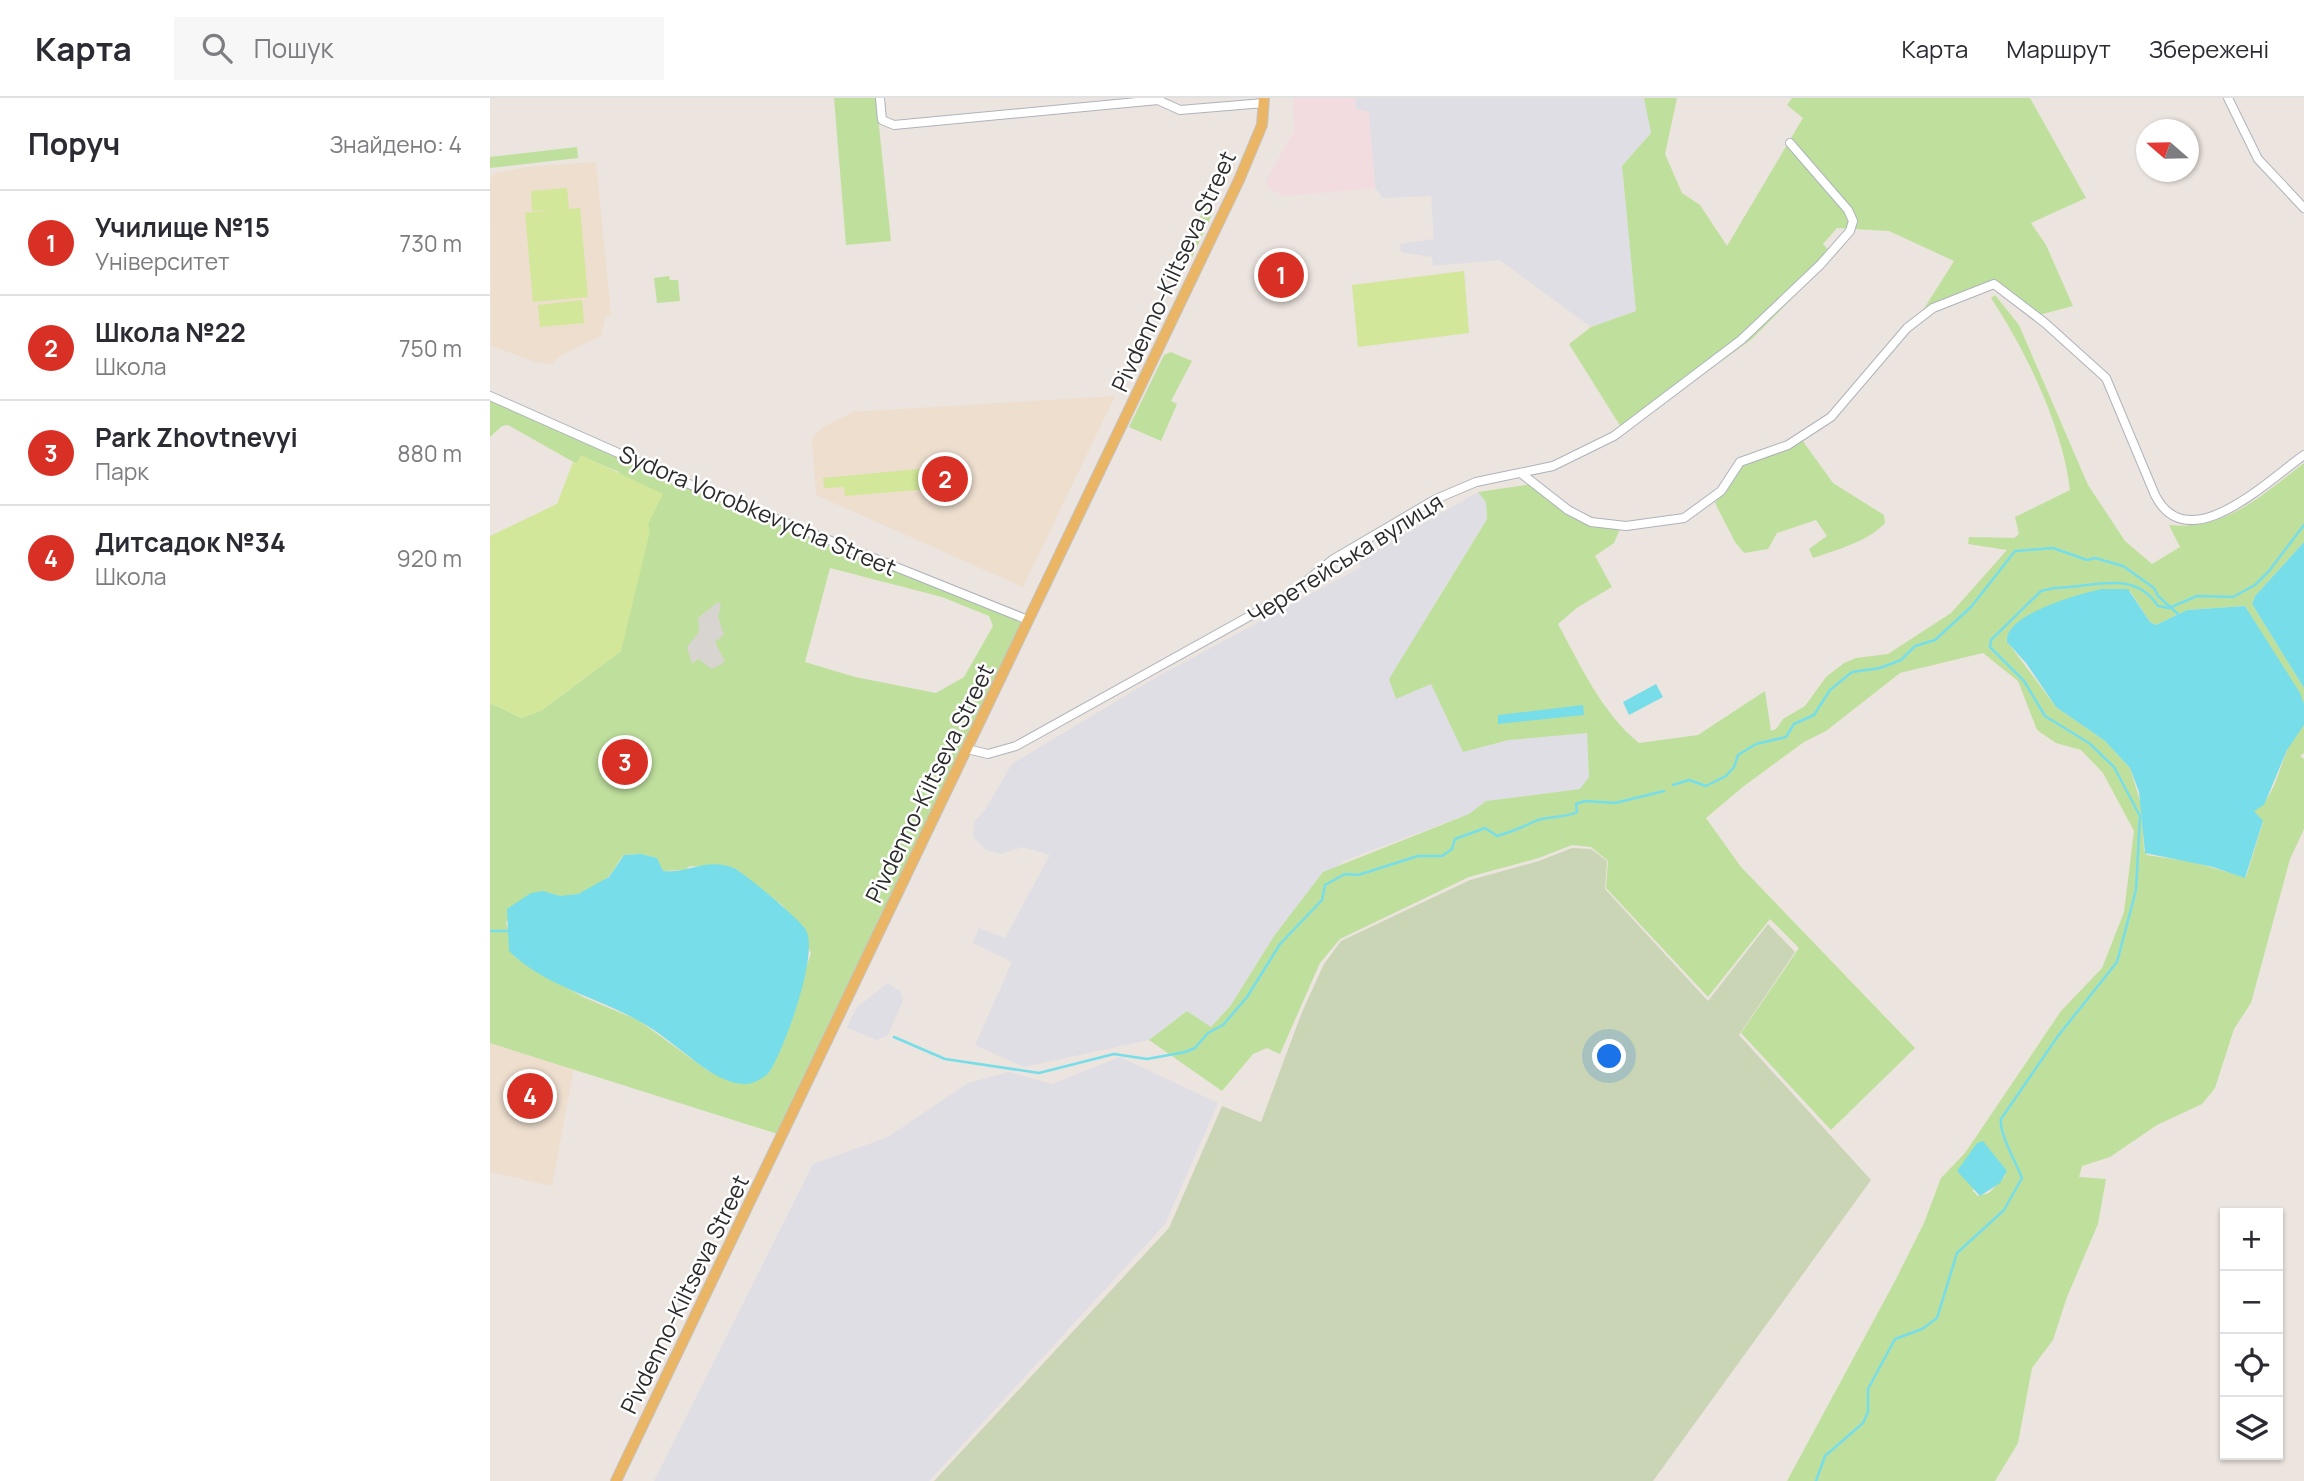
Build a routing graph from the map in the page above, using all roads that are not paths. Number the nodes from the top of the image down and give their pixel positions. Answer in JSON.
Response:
{"nodes":[{"id":1,"x":880,"y":98,"type":"edge"},
{"id":2,"x":2228,"y":98,"type":"edge"},
{"id":3,"x":1264,"y":101,"type":"edge"},
{"id":4,"x":1790,"y":143,"type":"dead end"},
{"id":5,"x":2304,"y":208,"type":"edge"},
{"id":6,"x":490,"y":396,"type":"edge"},
{"id":7,"x":2304,"y":455,"type":"edge"},
{"id":8,"x":1522,"y":474,"type":"junction"},
{"id":9,"x":1028,"y":620,"type":"junction"},
{"id":10,"x":967,"y":749,"type":"junction"},
{"id":11,"x":616,"y":1481,"type":"edge"}],
"edges":[{"from":1,"to":3,"type":"street"},
{"from":2,"to":5,"type":"street"},
{"from":3,"to":9,"type":"main road","name":"Pivdenno-Kiltseva Street"},
{"from":4,"to":8,"type":"street","name":"Черетейська вулиця"},
{"from":6,"to":9,"type":"street","name":"Sydora Vorobkevycha Street"},
{"from":7,"to":8,"type":"street"},
{"from":8,"to":10,"type":"street","name":"Черетейська вулиця"},
{"from":9,"to":10,"type":"main road","name":"Pivdenno-Kiltseva Street"},
{"from":10,"to":11,"type":"main road","name":"Pivdenno-Kiltseva Street"}]}
